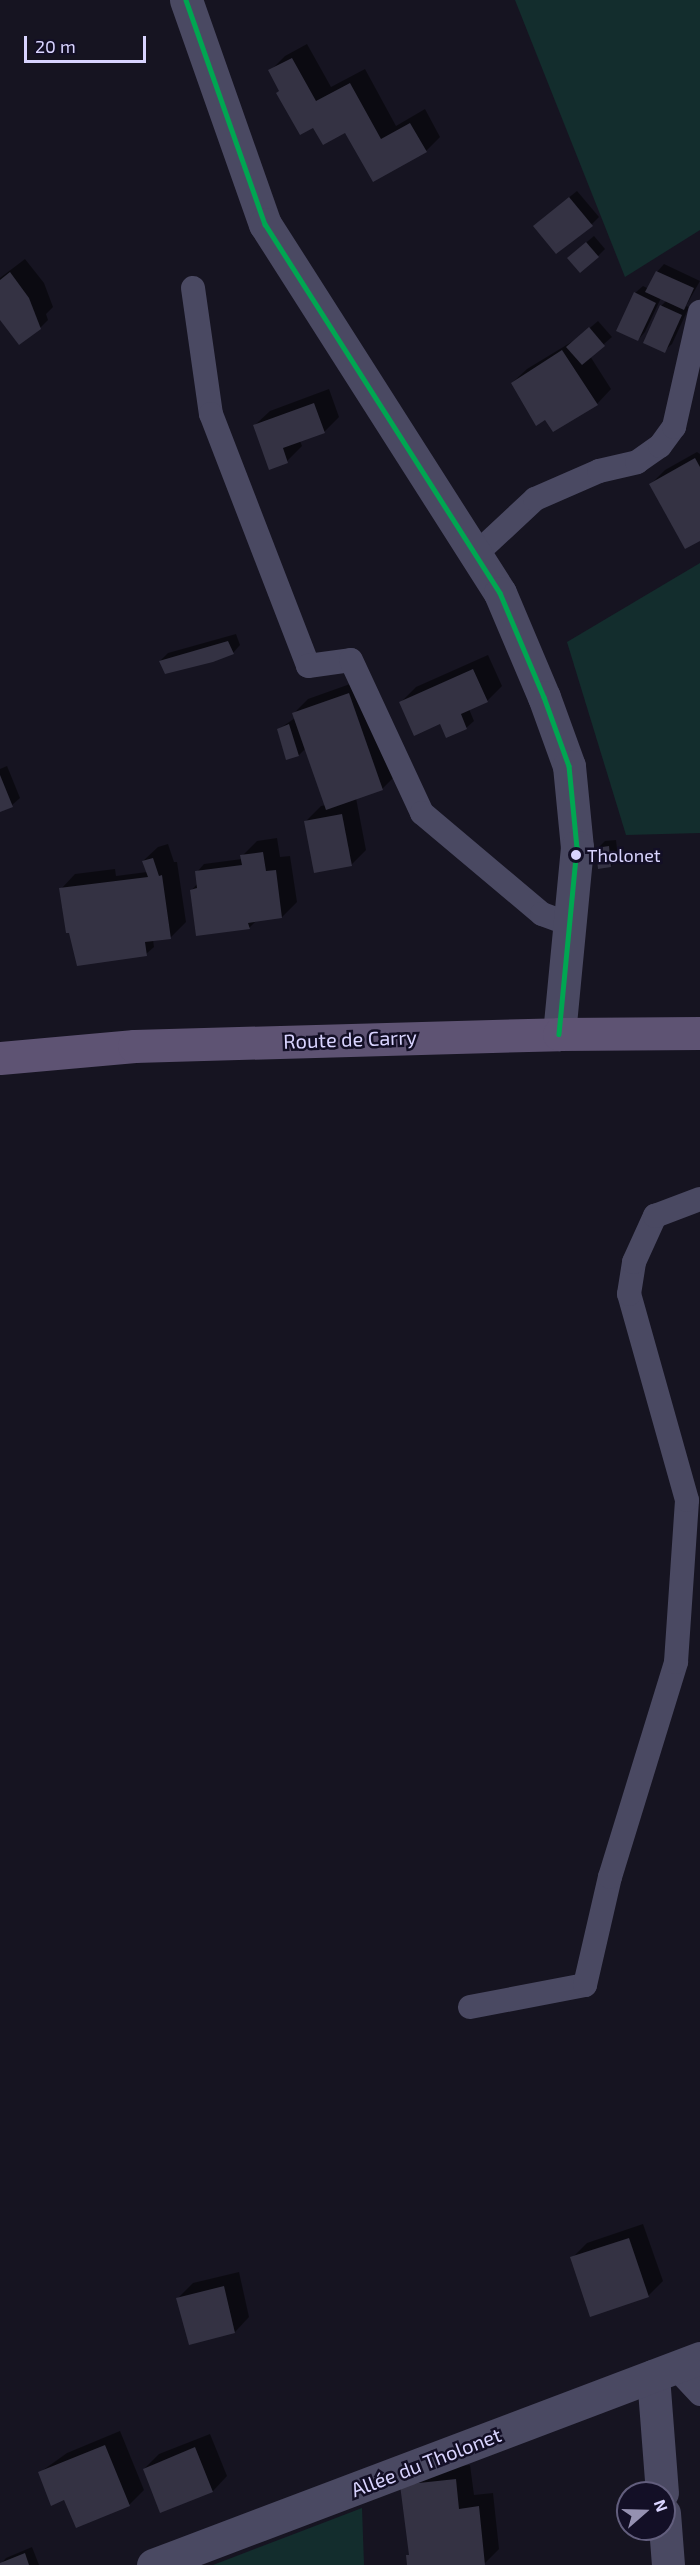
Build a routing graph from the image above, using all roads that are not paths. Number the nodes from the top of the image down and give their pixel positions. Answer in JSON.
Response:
{"nodes":[{"id":1,"x":186,"y":0,"type":"edge"},
{"id":2,"x":193,"y":288,"type":"dead end"},
{"id":3,"x":700,"y":312,"type":"edge"},
{"id":4,"x":475,"y":555,"type":"junction"},
{"id":5,"x":569,"y":924,"type":"junction"},
{"id":6,"x":559,"y":1034,"type":"junction"},
{"id":7,"x":699,"y":1039,"type":"edge"},
{"id":8,"x":0,"y":1058,"type":"edge"},
{"id":9,"x":700,"y":1199,"type":"edge"},
{"id":10,"x":470,"y":2007,"type":"dead end"},
{"id":11,"x":676,"y":2367,"type":"edge"},
{"id":12,"x":700,"y":2394,"type":"edge"},
{"id":13,"x":663,"y":2481,"type":"edge"},
{"id":14,"x":666,"y":2541,"type":"edge"},
{"id":15,"x":153,"y":2565,"type":"edge"},
{"id":16,"x":668,"y":2565,"type":"edge"}],
"edges":[{"from":1,"to":4,"type":"street"},
{"from":2,"to":5,"type":"lane"},
{"from":3,"to":4,"type":"lane"},
{"from":4,"to":5,"type":"street"},
{"from":5,"to":6,"type":"street"},
{"from":6,"to":7,"type":"main road","name":"Route de Carry"},
{"from":6,"to":8,"type":"main road","name":"Route de Carry"},
{"from":9,"to":10,"type":"lane"},
{"from":11,"to":12,"type":"lane"},
{"from":11,"to":13,"type":"street"},
{"from":11,"to":15,"type":"street","name":"Allée du Tholonet"},
{"from":14,"to":16,"type":"street"}]}
